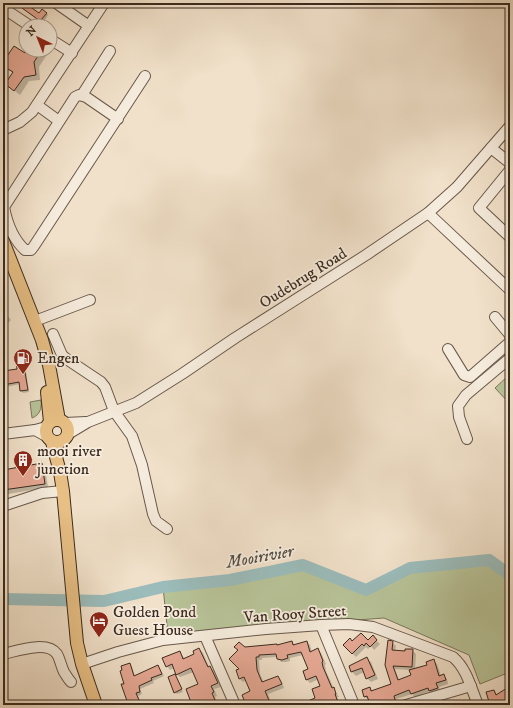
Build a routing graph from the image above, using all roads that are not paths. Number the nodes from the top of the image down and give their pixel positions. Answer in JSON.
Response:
{"nodes":[{"id":1,"x":56,"y":3,"type":"edge"},
{"id":2,"x":104,"y":3,"type":"edge"},
{"id":3,"x":3,"y":8,"type":"edge"},
{"id":4,"x":18,"y":18,"type":"edge"},
{"id":5,"x":89,"y":26,"type":"junction"},
{"id":6,"x":58,"y":45,"type":"edge"},
{"id":7,"x":110,"y":51,"type":"dead end"},
{"id":8,"x":72,"y":53,"type":"junction"},
{"id":9,"x":145,"y":76,"type":"dead end"},
{"id":10,"x":82,"y":95,"type":"junction"},
{"id":11,"x":37,"y":105,"type":"junction"},
{"id":12,"x":118,"y":119,"type":"junction"},
{"id":13,"x":59,"y":121,"type":"junction"},
{"id":14,"x":510,"y":126,"type":"edge"},
{"id":15,"x":3,"y":130,"type":"edge"},
{"id":16,"x":491,"y":148,"type":"junction"},
{"id":17,"x":510,"y":163,"type":"edge"},
{"id":18,"x":510,"y":170,"type":"edge"},
{"id":19,"x":428,"y":213,"type":"junction"},
{"id":20,"x":510,"y":237,"type":"edge"},
{"id":21,"x":3,"y":240,"type":"edge"},
{"id":22,"x":3,"y":260,"type":"edge"},
{"id":23,"x":510,"y":290,"type":"edge"},
{"id":24,"x":90,"y":300,"type":"dead end"},
{"id":25,"x":494,"y":317,"type":"dead end"},
{"id":26,"x":35,"y":322,"type":"junction"},
{"id":27,"x":53,"y":334,"type":"dead end"},
{"id":28,"x":510,"y":335,"type":"edge"},
{"id":29,"x":510,"y":342,"type":"edge"},
{"id":30,"x":448,"y":349,"type":"dead end"},
{"id":31,"x":510,"y":358,"type":"edge"},
{"id":32,"x":114,"y":412,"type":"junction"},
{"id":33,"x":54,"y":430,"type":"junction"},
{"id":34,"x":3,"y":434,"type":"edge"},
{"id":35,"x":467,"y":439,"type":"dead end"},
{"id":36,"x":63,"y":491,"type":"junction"},
{"id":37,"x":3,"y":506,"type":"edge"},
{"id":38,"x":167,"y":529,"type":"dead end"},
{"id":39,"x":321,"y":625,"type":"junction"},
{"id":40,"x":205,"y":636,"type":"junction"},
{"id":41,"x":3,"y":654,"type":"edge"},
{"id":42,"x":82,"y":664,"type":"junction"},
{"id":43,"x":71,"y":682,"type":"dead end"},
{"id":44,"x":471,"y":686,"type":"junction"},
{"id":45,"x":96,"y":705,"type":"edge"},
{"id":46,"x":235,"y":705,"type":"edge"},
{"id":47,"x":354,"y":705,"type":"edge"},
{"id":48,"x":406,"y":705,"type":"edge"},
{"id":49,"x":478,"y":705,"type":"edge"}],
"edges":[{"from":1,"to":5,"type":"street"},
{"from":2,"to":5,"type":"street"},
{"from":3,"to":4,"type":"street"},
{"from":5,"to":8,"type":"street"},
{"from":6,"to":8,"type":"street"},
{"from":7,"to":10,"type":"street"},
{"from":8,"to":11,"type":"street"},
{"from":9,"to":12,"type":"street"},
{"from":10,"to":12,"type":"street"},
{"from":10,"to":13,"type":"street"},
{"from":11,"to":13,"type":"street"},
{"from":11,"to":15,"type":"street"},
{"from":12,"to":13,"type":"street"},
{"from":14,"to":16,"type":"street","name":"Oudebrug Road"},
{"from":16,"to":17,"type":"street"},
{"from":16,"to":19,"type":"street","name":"Oudebrug Road"},
{"from":18,"to":20,"type":"street"},
{"from":19,"to":23,"type":"street"},
{"from":19,"to":32,"type":"street","name":"Oudebrug Road"},
{"from":21,"to":26,"type":"main road"},
{"from":22,"to":33,"type":"main road"},
{"from":24,"to":26,"type":"street"},
{"from":25,"to":28,"type":"street"},
{"from":26,"to":33,"type":"main road"},
{"from":27,"to":32,"type":"street"},
{"from":29,"to":30,"type":"street"},
{"from":31,"to":35,"type":"street"},
{"from":32,"to":33,"type":"street","name":"Oudebrug Road"},
{"from":32,"to":38,"type":"street"},
{"from":33,"to":34,"type":"street","name":"Oudebrug Road"},
{"from":33,"to":36,"type":"main road"},
{"from":36,"to":37,"type":"street"},
{"from":36,"to":42,"type":"main road"},
{"from":39,"to":40,"type":"street","name":"Van Rooy Street"},
{"from":39,"to":44,"type":"street","name":"Van Rooy Street"},
{"from":39,"to":47,"type":"street"},
{"from":40,"to":42,"type":"street","name":"Van Rooy Street"},
{"from":40,"to":46,"type":"street"},
{"from":41,"to":43,"type":"street"},
{"from":42,"to":45,"type":"main road"},
{"from":44,"to":48,"type":"street"},
{"from":44,"to":49,"type":"street","name":"Van Rooy Street"}]}
